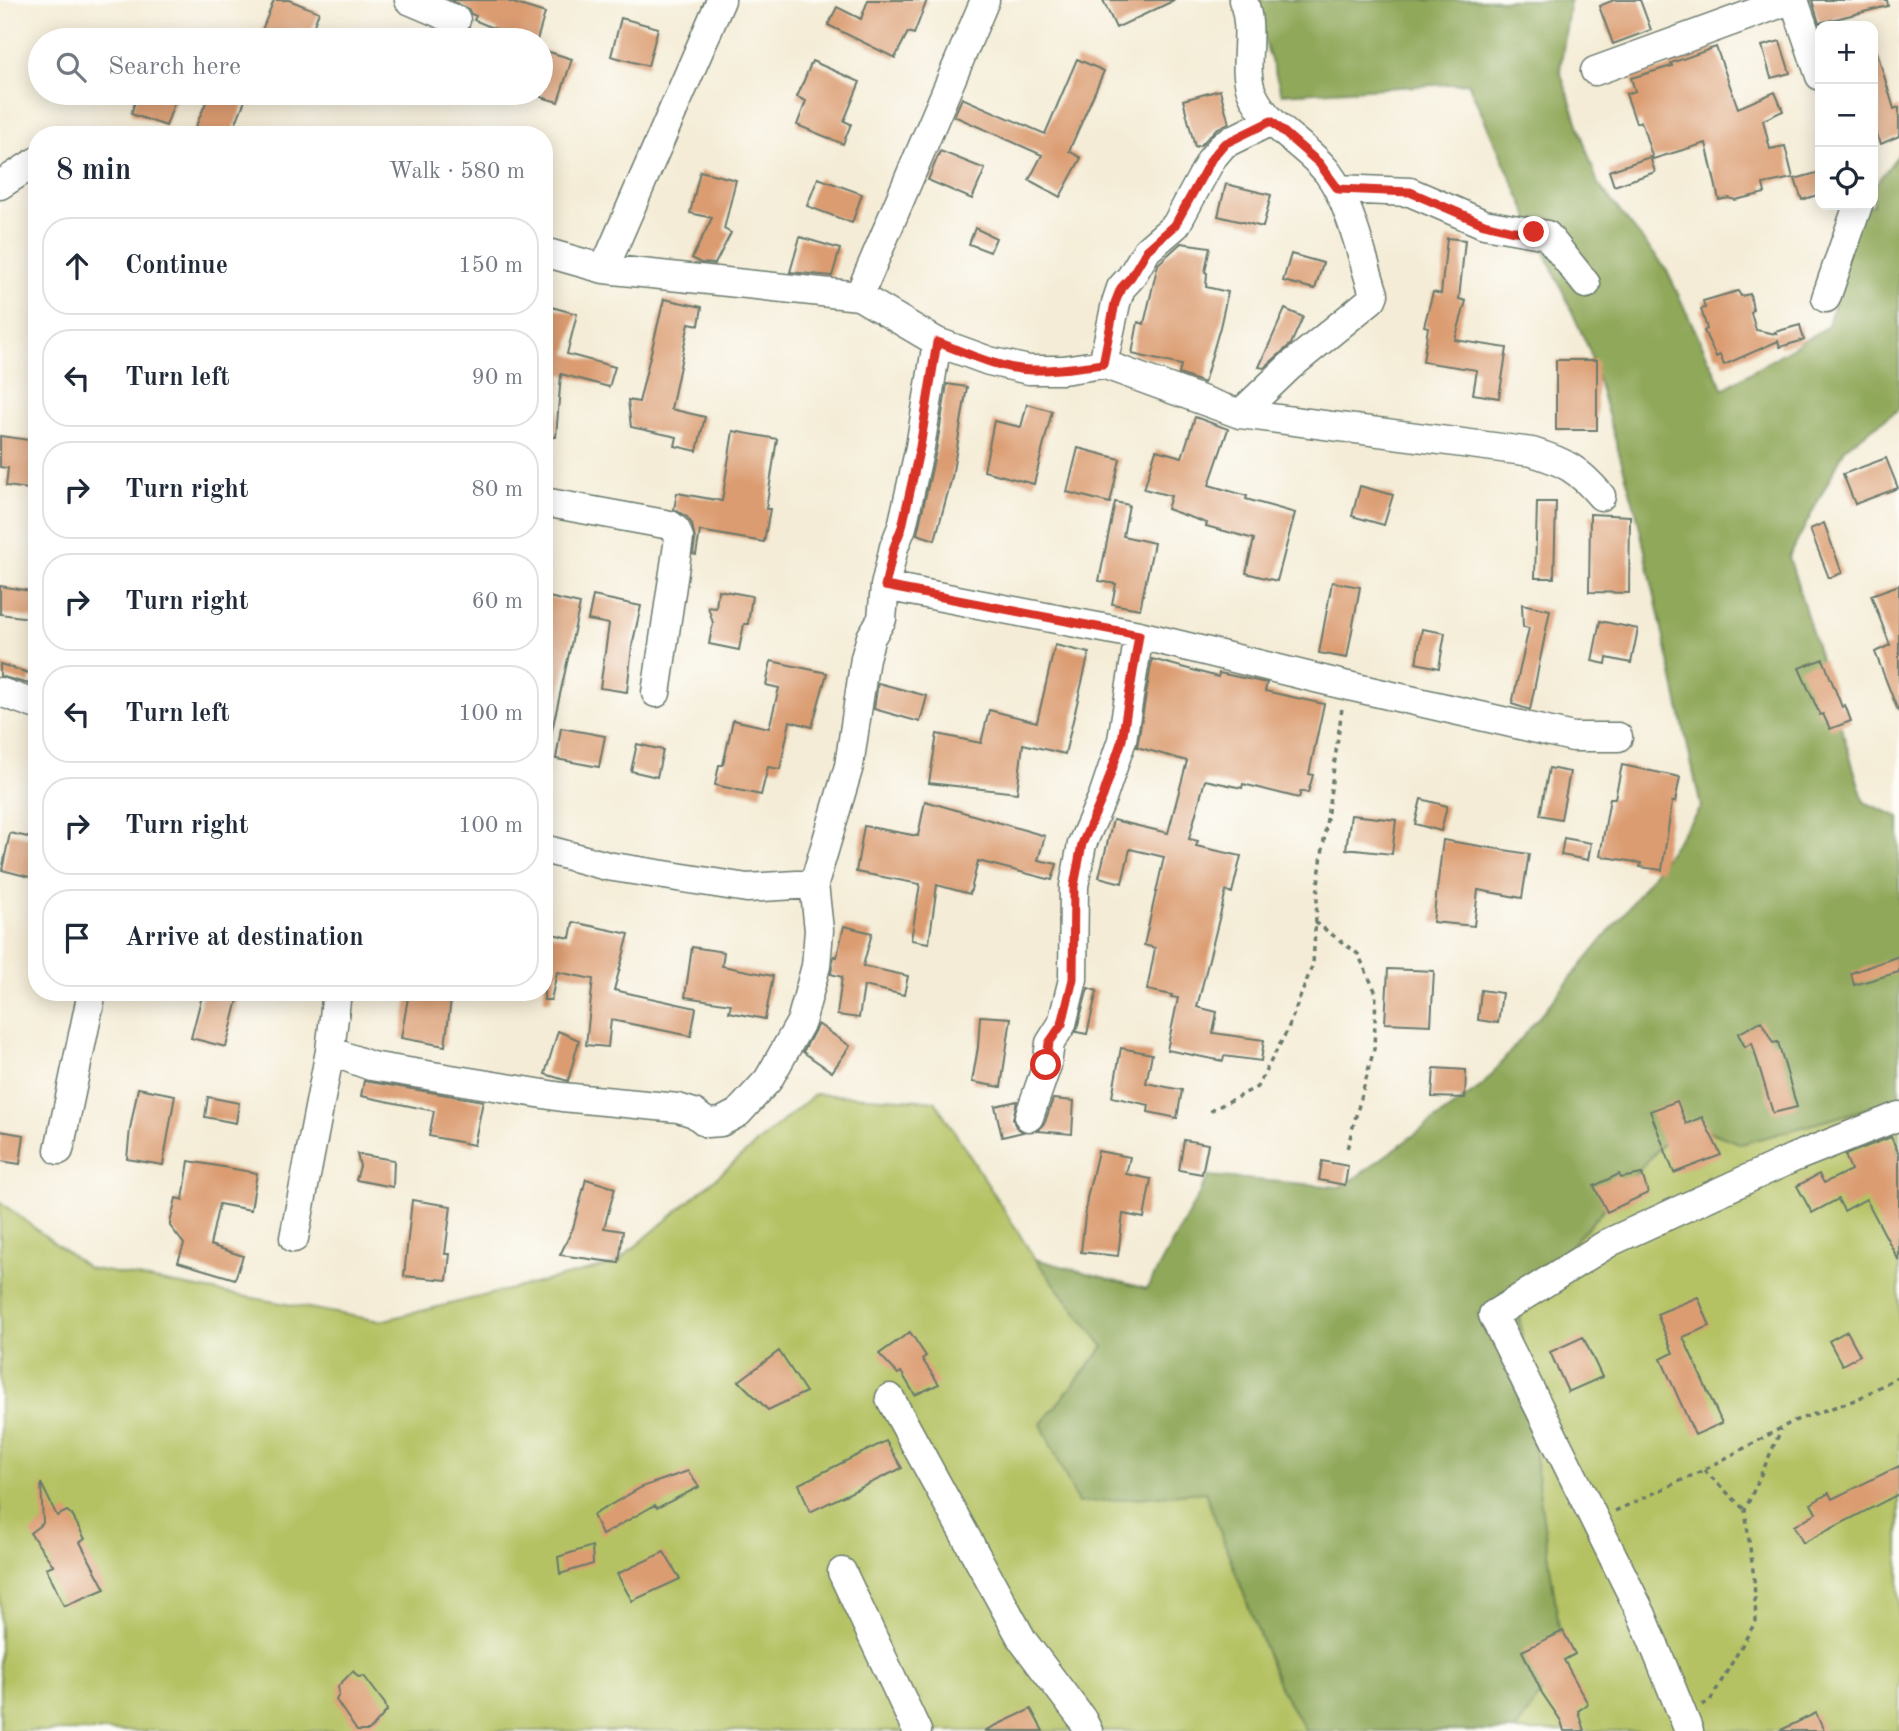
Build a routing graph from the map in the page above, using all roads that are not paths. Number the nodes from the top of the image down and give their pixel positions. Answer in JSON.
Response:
{"nodes":[{"id":1,"x":408,"y":0,"type":"edge"},
{"id":2,"x":721,"y":0,"type":"edge"},
{"id":3,"x":985,"y":0,"type":"edge"},
{"id":4,"x":1242,"y":0,"type":"edge"},
{"id":5,"x":1792,"y":0,"type":"edge"},
{"id":6,"x":456,"y":20,"type":"dead end"},
{"id":7,"x":1815,"y":62,"type":"edge"},
{"id":8,"x":1595,"y":71,"type":"dead end"},
{"id":9,"x":1271,"y":121,"type":"junction"},
{"id":10,"x":28,"y":167,"type":"edge"},
{"id":11,"x":0,"y":184,"type":"edge"},
{"id":12,"x":1338,"y":189,"type":"junction"},
{"id":13,"x":1856,"y":210,"type":"edge"},
{"id":14,"x":553,"y":255,"type":"edge"},
{"id":15,"x":604,"y":269,"type":"junction"},
{"id":16,"x":1586,"y":284,"type":"dead end"},
{"id":17,"x":859,"y":296,"type":"junction"},
{"id":18,"x":1826,"y":298,"type":"dead end"},
{"id":19,"x":937,"y":342,"type":"junction"},
{"id":20,"x":1103,"y":364,"type":"junction"},
{"id":21,"x":1240,"y":414,"type":"junction"},
{"id":22,"x":1601,"y":496,"type":"dead end"},
{"id":23,"x":553,"y":504,"type":"edge"},
{"id":24,"x":885,"y":586,"type":"junction"},
{"id":25,"x":1139,"y":635,"type":"junction"},
{"id":26,"x":0,"y":692,"type":"edge"},
{"id":27,"x":656,"y":693,"type":"dead end"},
{"id":28,"x":28,"y":702,"type":"edge"},
{"id":29,"x":1618,"y":737,"type":"dead end"},
{"id":30,"x":553,"y":851,"type":"edge"},
{"id":31,"x":814,"y":884,"type":"junction"},
{"id":32,"x":90,"y":1001,"type":"edge"},
{"id":33,"x":336,"y":1001,"type":"edge"},
{"id":34,"x":330,"y":1051,"type":"junction"},
{"id":35,"x":1899,"y":1116,"type":"edge"},
{"id":36,"x":1029,"y":1118,"type":"dead end"},
{"id":37,"x":59,"y":1150,"type":"dead end"},
{"id":38,"x":294,"y":1238,"type":"dead end"},
{"id":39,"x":890,"y":1398,"type":"dead end"},
{"id":40,"x":842,"y":1572,"type":"dead end"},
{"id":41,"x":1686,"y":1723,"type":"edge"},
{"id":42,"x":917,"y":1731,"type":"edge"},
{"id":43,"x":1088,"y":1731,"type":"edge"}],
"edges":[{"from":1,"to":6,"type":"street"},
{"from":2,"to":15,"type":"street"},
{"from":3,"to":17,"type":"street"},
{"from":4,"to":9,"type":"street"},
{"from":5,"to":7,"type":"street"},
{"from":5,"to":8,"type":"street"},
{"from":9,"to":12,"type":"street"},
{"from":9,"to":20,"type":"street"},
{"from":10,"to":11,"type":"street"},
{"from":12,"to":16,"type":"street"},
{"from":12,"to":21,"type":"street"},
{"from":13,"to":18,"type":"street"},
{"from":14,"to":15,"type":"street"},
{"from":15,"to":17,"type":"street"},
{"from":17,"to":19,"type":"street"},
{"from":19,"to":20,"type":"street"},
{"from":19,"to":24,"type":"street"},
{"from":20,"to":21,"type":"street"},
{"from":21,"to":22,"type":"street"},
{"from":23,"to":27,"type":"street"},
{"from":24,"to":25,"type":"street"},
{"from":24,"to":31,"type":"street"},
{"from":25,"to":29,"type":"street"},
{"from":25,"to":36,"type":"street"},
{"from":26,"to":28,"type":"street"},
{"from":30,"to":31,"type":"street"},
{"from":31,"to":34,"type":"street"},
{"from":32,"to":37,"type":"street"},
{"from":33,"to":34,"type":"street"},
{"from":34,"to":38,"type":"street"},
{"from":35,"to":41,"type":"street"},
{"from":39,"to":43,"type":"street"},
{"from":40,"to":42,"type":"street"}]}
